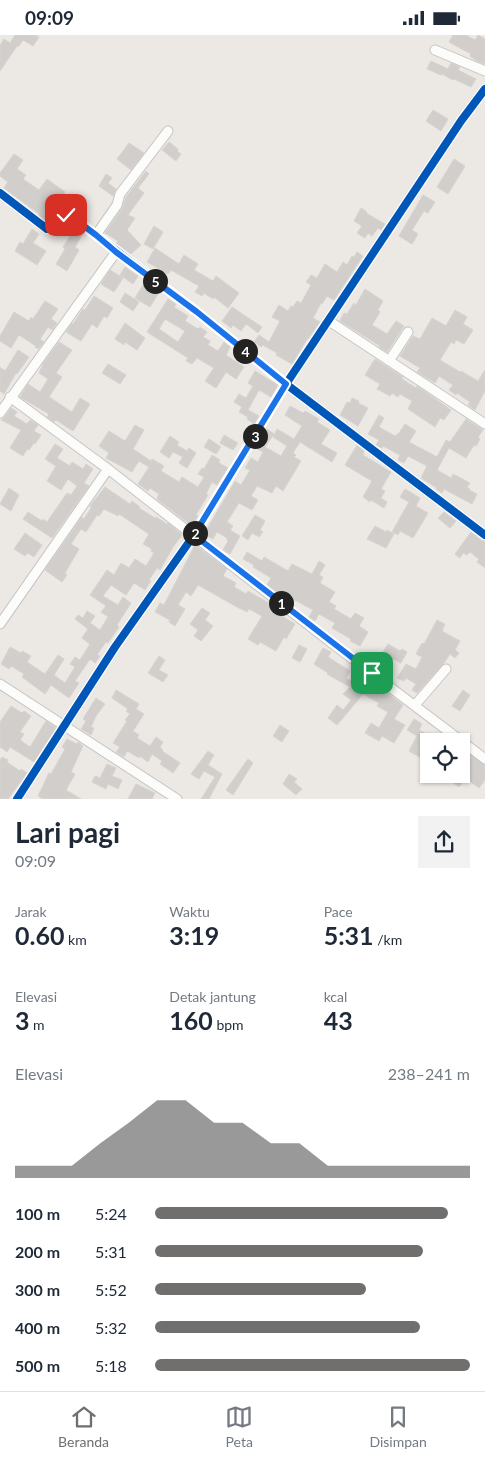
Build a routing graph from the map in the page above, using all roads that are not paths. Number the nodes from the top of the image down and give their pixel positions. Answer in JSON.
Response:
{"nodes":[{"id":1,"x":435,"y":50,"type":"dead end"},
{"id":2,"x":485,"y":71,"type":"edge"},
{"id":3,"x":485,"y":89,"type":"edge"},
{"id":4,"x":168,"y":131,"type":"dead end"},
{"id":5,"x":0,"y":193,"type":"edge"},
{"id":6,"x":96,"y":235,"type":"junction"},
{"id":7,"x":116,"y":252,"type":"junction"},
{"id":8,"x":329,"y":321,"type":"junction"},
{"id":9,"x":408,"y":331,"type":"dead end"},
{"id":10,"x":389,"y":361,"type":"junction"},
{"id":11,"x":286,"y":384,"type":"junction"},
{"id":12,"x":10,"y":397,"type":"junction"},
{"id":13,"x":0,"y":413,"type":"edge"},
{"id":14,"x":485,"y":424,"type":"edge"},
{"id":15,"x":108,"y":469,"type":"junction"},
{"id":16,"x":194,"y":535,"type":"junction"},
{"id":17,"x":485,"y":535,"type":"edge"},
{"id":18,"x":0,"y":624,"type":"edge"},
{"id":19,"x":446,"y":669,"type":"dead end"},
{"id":20,"x":0,"y":684,"type":"edge"},
{"id":21,"x":415,"y":705,"type":"junction"},
{"id":22,"x":64,"y":725,"type":"junction"},
{"id":23,"x":485,"y":759,"type":"edge"},
{"id":24,"x":17,"y":799,"type":"edge"},
{"id":25,"x":177,"y":799,"type":"edge"}],
"edges":[{"from":1,"to":2,"type":"street"},
{"from":3,"to":8,"type":"street"},
{"from":4,"to":6,"type":"street"},
{"from":5,"to":6,"type":"street"},
{"from":6,"to":7,"type":"street"},
{"from":7,"to":11,"type":"street"},
{"from":7,"to":12,"type":"street"},
{"from":8,"to":10,"type":"street"},
{"from":8,"to":11,"type":"street"},
{"from":9,"to":10,"type":"street"},
{"from":10,"to":14,"type":"street"},
{"from":11,"to":16,"type":"street"},
{"from":11,"to":17,"type":"street"},
{"from":12,"to":13,"type":"street"},
{"from":12,"to":15,"type":"street"},
{"from":15,"to":16,"type":"street"},
{"from":15,"to":18,"type":"street"},
{"from":16,"to":21,"type":"street"},
{"from":16,"to":22,"type":"street"},
{"from":19,"to":21,"type":"street"},
{"from":20,"to":22,"type":"street"},
{"from":21,"to":23,"type":"street"},
{"from":22,"to":24,"type":"street"},
{"from":22,"to":25,"type":"street"}]}
